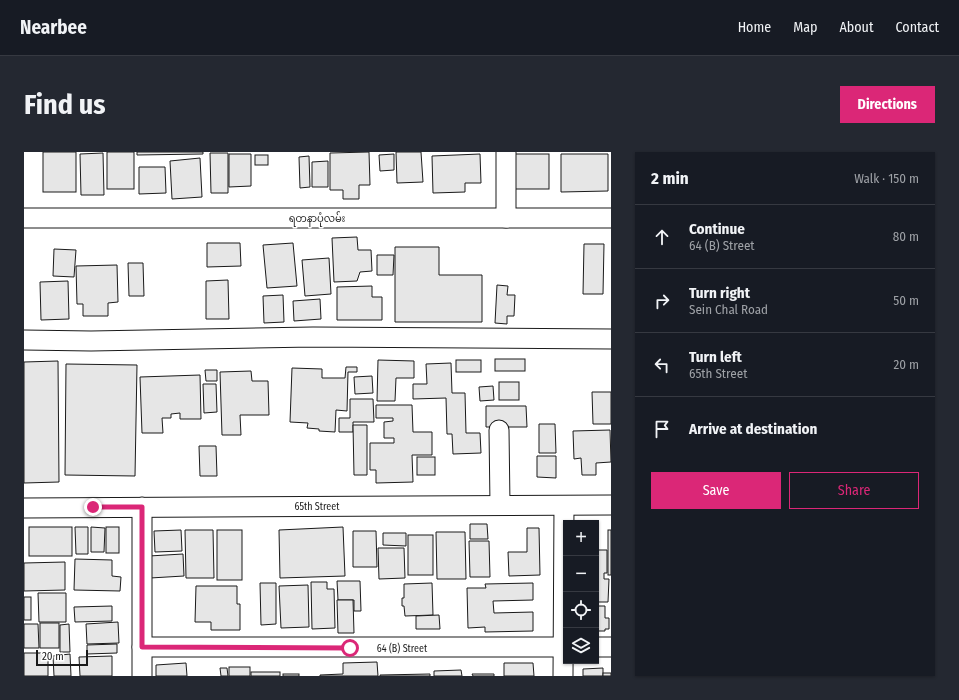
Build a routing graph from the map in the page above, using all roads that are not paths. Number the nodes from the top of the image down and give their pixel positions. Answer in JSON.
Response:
{"nodes":[{"id":1,"x":506,"y":152,"type":"edge"},
{"id":2,"x":24,"y":218,"type":"edge"},
{"id":3,"x":506,"y":218,"type":"junction"},
{"id":4,"x":611,"y":218,"type":"edge"},
{"id":5,"x":611,"y":339,"type":"edge"},
{"id":6,"x":24,"y":340,"type":"edge"},
{"id":7,"x":499,"y":430,"type":"dead end"},
{"id":8,"x":500,"y":505,"type":"junction"},
{"id":9,"x":611,"y":505,"type":"edge"},
{"id":10,"x":564,"y":506,"type":"junction"},
{"id":11,"x":142,"y":507,"type":"junction"},
{"id":12,"x":24,"y":508,"type":"edge"},
{"id":13,"x":564,"y":628,"type":"edge"},
{"id":14,"x":142,"y":647,"type":"junction"},
{"id":15,"x":563,"y":647,"type":"edge"},
{"id":16,"x":599,"y":647,"type":"edge"},
{"id":17,"x":611,"y":647,"type":"edge"},
{"id":18,"x":563,"y":664,"type":"edge"},
{"id":19,"x":142,"y":676,"type":"edge"},
{"id":20,"x":563,"y":676,"type":"edge"}],
"edges":[{"from":1,"to":3,"type":"street"},
{"from":2,"to":3,"type":"street","name":"ရတနာပုံလမ်း"},
{"from":3,"to":4,"type":"street","name":"ရတနာပုံလမ်း"},
{"from":5,"to":6,"type":"street"},
{"from":7,"to":8,"type":"street"},
{"from":8,"to":10,"type":"street","name":"65th Street"},
{"from":8,"to":11,"type":"street","name":"65th Street"},
{"from":9,"to":10,"type":"street","name":"65th Street"},
{"from":10,"to":13,"type":"street"},
{"from":11,"to":12,"type":"street","name":"65th Street"},
{"from":11,"to":14,"type":"street"},
{"from":14,"to":15,"type":"street","name":"64 (B) Street"},
{"from":14,"to":19,"type":"street"},
{"from":16,"to":17,"type":"street"},
{"from":18,"to":20,"type":"street"}]}
